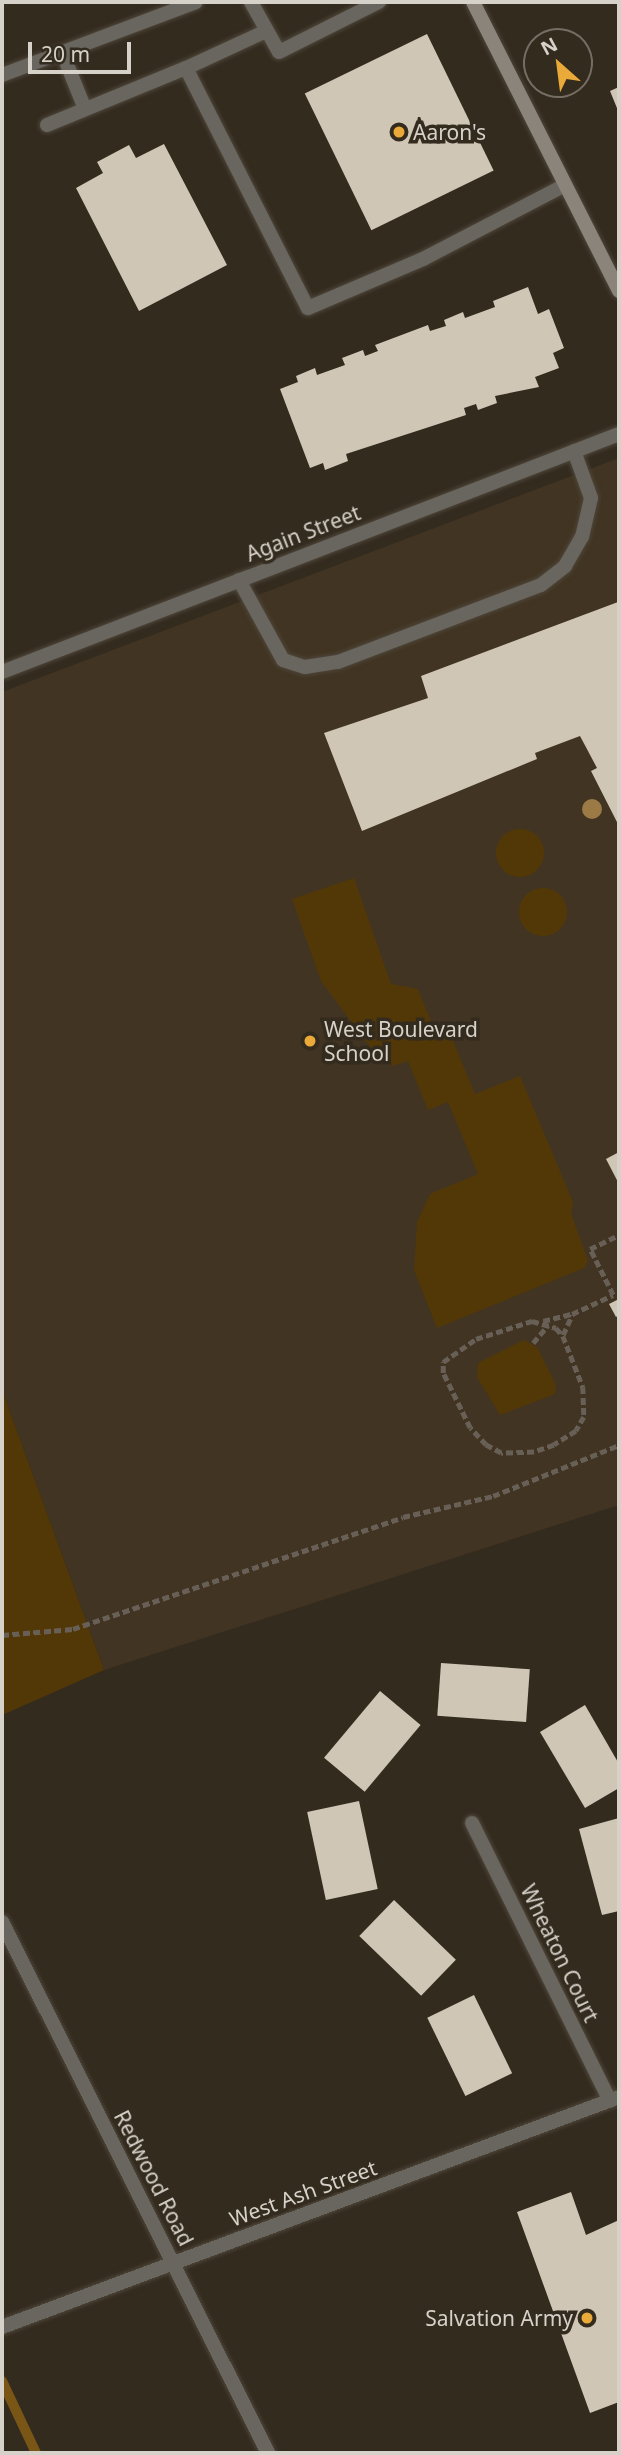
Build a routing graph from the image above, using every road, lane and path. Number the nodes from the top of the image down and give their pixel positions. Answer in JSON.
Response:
{"nodes":[{"id":1,"x":196,"y":2,"type":"edge"},
{"id":2,"x":251,"y":2,"type":"edge"},
{"id":3,"x":379,"y":2,"type":"edge"},
{"id":4,"x":473,"y":2,"type":"edge"},
{"id":5,"x":264,"y":32,"type":"junction"},
{"id":6,"x":62,"y":52,"type":"junction"},
{"id":7,"x":186,"y":68,"type":"junction"},
{"id":8,"x":2,"y":75,"type":"edge"},
{"id":9,"x":85,"y":109,"type":"junction"},
{"id":10,"x":47,"y":125,"type":"dead end"},
{"id":11,"x":565,"y":185,"type":"junction"},
{"id":12,"x":619,"y":290,"type":"edge"},
{"id":13,"x":619,"y":434,"type":"edge"},
{"id":14,"x":574,"y":451,"type":"junction"},
{"id":15,"x":239,"y":580,"type":"junction"},
{"id":16,"x":2,"y":672,"type":"edge"},
{"id":17,"x":619,"y":1235,"type":"edge"},
{"id":18,"x":572,"y":1314,"type":"junction"},
{"id":19,"x":539,"y":1322,"type":"junction"},
{"id":20,"x":549,"y":1325,"type":"junction"},
{"id":21,"x":563,"y":1336,"type":"junction"},
{"id":22,"x":533,"y":1343,"type":"dead end"},
{"id":23,"x":619,"y":1445,"type":"edge"},
{"id":24,"x":2,"y":1635,"type":"edge"},
{"id":25,"x":472,"y":1823,"type":"dead end"},
{"id":26,"x":2,"y":1922,"type":"edge"},
{"id":27,"x":615,"y":2099,"type":"edge"},
{"id":28,"x":173,"y":2264,"type":"junction"},
{"id":29,"x":2,"y":2327,"type":"edge"},
{"id":30,"x":268,"y":2453,"type":"edge"}],
"edges":[{"from":1,"to":6,"type":"street"},
{"from":2,"to":5,"type":"street"},
{"from":3,"to":5,"type":"street"},
{"from":4,"to":11,"type":"main road"},
{"from":5,"to":7,"type":"street"},
{"from":6,"to":8,"type":"street"},
{"from":6,"to":9,"type":"street"},
{"from":7,"to":9,"type":"street"},
{"from":7,"to":11,"type":"street"},
{"from":9,"to":10,"type":"street"},
{"from":11,"to":12,"type":"main road"},
{"from":13,"to":14,"type":"street","name":"Again Street"},
{"from":14,"to":15,"type":"street","name":"Again Street"},
{"from":14,"to":15,"type":"street"},
{"from":15,"to":16,"type":"street","name":"Again Street"},
{"from":17,"to":18,"type":"path"},
{"from":18,"to":19,"type":"path"},
{"from":18,"to":21,"type":"path"},
{"from":19,"to":20,"type":"path"},
{"from":19,"to":21,"type":"path"},
{"from":20,"to":21,"type":"path"},
{"from":20,"to":22,"type":"path"},
{"from":23,"to":24,"type":"path"},
{"from":25,"to":27,"type":"street","name":"Wheaton Court"},
{"from":26,"to":28,"type":"street","name":"Redwood Road"},
{"from":27,"to":28,"type":"street","name":"West Ash Street"},
{"from":28,"to":29,"type":"street","name":"West Ash Street"},
{"from":28,"to":30,"type":"street","name":"Redwood Road"}]}
